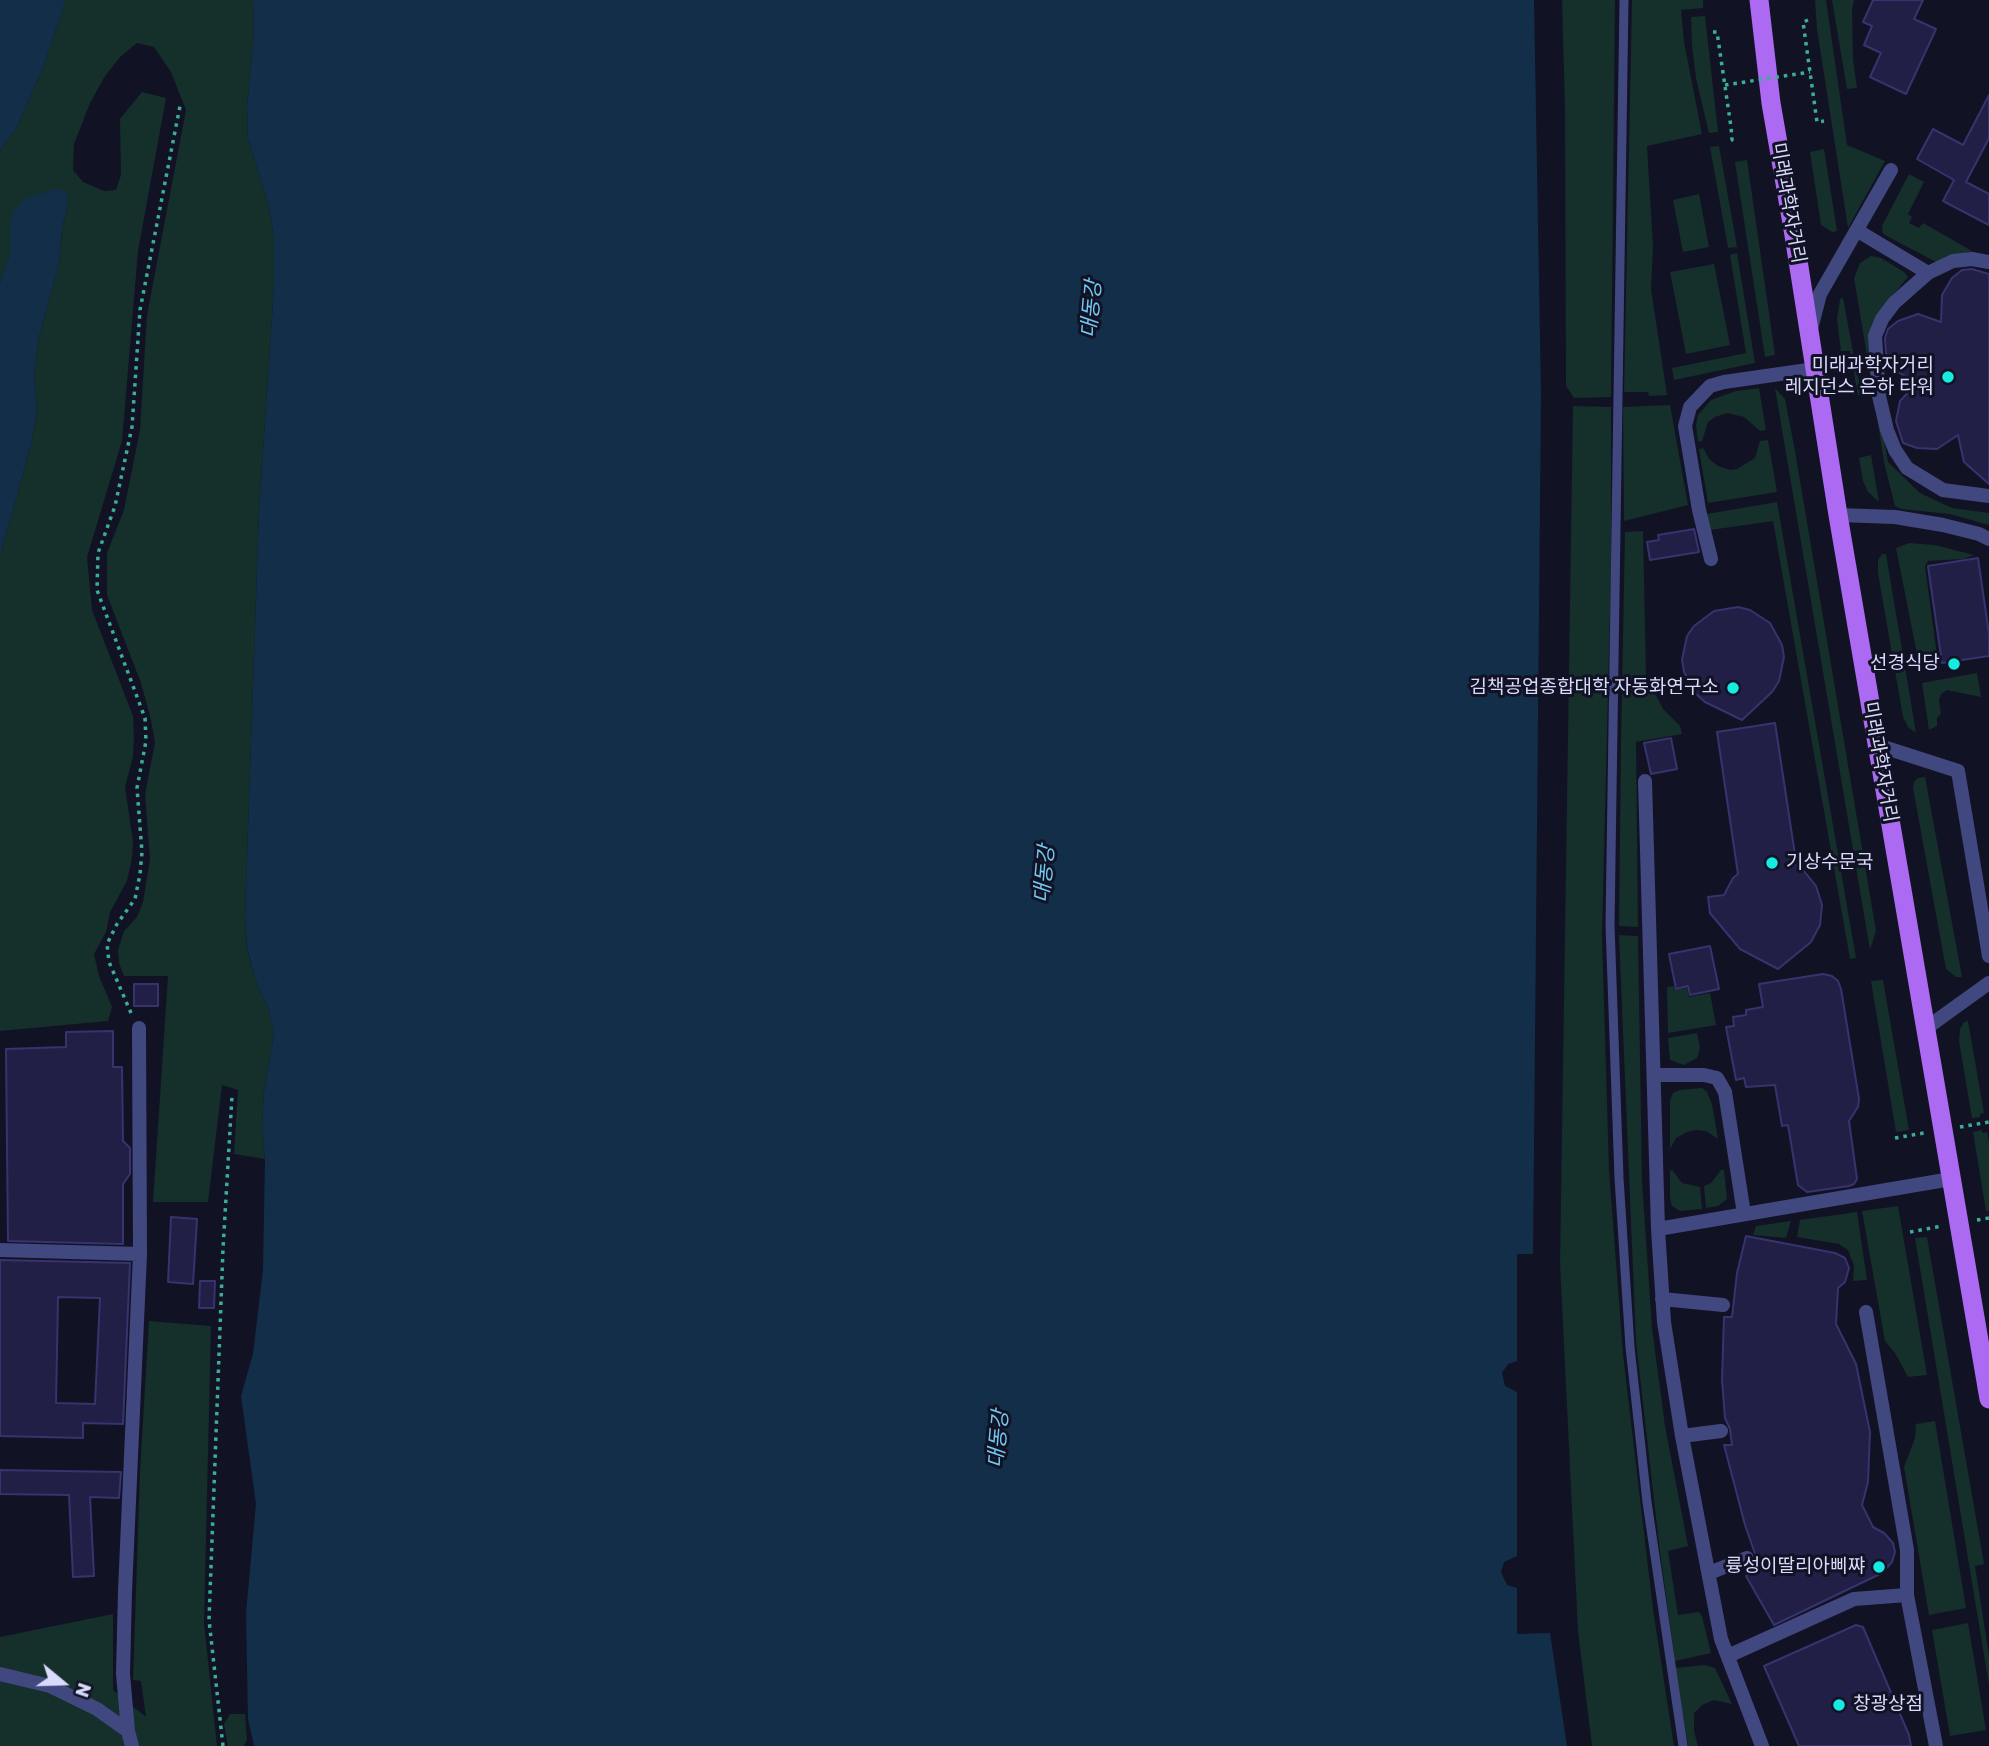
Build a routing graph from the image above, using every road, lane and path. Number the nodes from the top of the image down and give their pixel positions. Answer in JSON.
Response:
{"nodes":[{"id":1,"x":1624,"y":0,"type":"edge"},
{"id":2,"x":1759,"y":0,"type":"edge"},
{"id":3,"x":1808,"y":20,"type":"dead end"},
{"id":4,"x":1713,"y":32,"type":"dead end"},
{"id":5,"x":1810,"y":72,"type":"junction"},
{"id":6,"x":1725,"y":85,"type":"junction"},
{"id":7,"x":180,"y":106,"type":"dead end"},
{"id":8,"x":1824,"y":121,"type":"dead end"},
{"id":9,"x":1727,"y":141,"type":"dead end"},
{"id":10,"x":1891,"y":170,"type":"dead end"},
{"id":11,"x":1858,"y":230,"type":"junction"},
{"id":12,"x":1989,"y":262,"type":"edge"},
{"id":13,"x":1928,"y":273,"type":"junction"},
{"id":14,"x":1810,"y":334,"type":"junction"},
{"id":15,"x":1815,"y":369,"type":"junction"},
{"id":16,"x":1989,"y":496,"type":"edge"},
{"id":17,"x":1838,"y":515,"type":"junction"},
{"id":18,"x":1989,"y":539,"type":"edge"},
{"id":19,"x":1711,"y":559,"type":"dead end"},
{"id":20,"x":1877,"y":745,"type":"junction"},
{"id":21,"x":1645,"y":781,"type":"dead end"},
{"id":22,"x":1989,"y":956,"type":"edge"},
{"id":23,"x":1989,"y":983,"type":"edge"},
{"id":24,"x":139,"y":1028,"type":"joint"},
{"id":25,"x":1925,"y":1029,"type":"junction"},
{"id":26,"x":1655,"y":1075,"type":"junction"},
{"id":27,"x":232,"y":1096,"type":"dead end"},
{"id":28,"x":1951,"y":1179,"type":"junction"},
{"id":29,"x":1744,"y":1214,"type":"junction"},
{"id":30,"x":1658,"y":1228,"type":"junction"},
{"id":31,"x":0,"y":1250,"type":"edge"},
{"id":32,"x":141,"y":1254,"type":"junction"},
{"id":33,"x":1662,"y":1299,"type":"junction"},
{"id":34,"x":1723,"y":1305,"type":"dead end"},
{"id":35,"x":1866,"y":1312,"type":"dead end"},
{"id":36,"x":1989,"y":1399,"type":"edge"},
{"id":37,"x":1721,"y":1431,"type":"dead end"},
{"id":38,"x":1682,"y":1436,"type":"junction"},
{"id":39,"x":1747,"y":1558,"type":"dead end"},
{"id":40,"x":1709,"y":1573,"type":"junction"},
{"id":41,"x":1906,"y":1595,"type":"junction"},
{"id":42,"x":1728,"y":1656,"type":"junction"},
{"id":43,"x":0,"y":1674,"type":"edge"},
{"id":44,"x":128,"y":1731,"type":"junction"},
{"id":45,"x":132,"y":1746,"type":"edge"},
{"id":46,"x":223,"y":1746,"type":"edge"},
{"id":47,"x":1683,"y":1746,"type":"edge"},
{"id":48,"x":1762,"y":1746,"type":"edge"},
{"id":49,"x":1936,"y":1746,"type":"edge"}],
"edges":[{"from":1,"to":47,"type":"lane"},
{"from":2,"to":14,"type":"main road","name":"미래과학자거리"},
{"from":3,"to":5,"type":"path"},
{"from":4,"to":6,"type":"path"},
{"from":5,"to":6,"type":"path","bridge":true},
{"from":5,"to":8,"type":"path"},
{"from":6,"to":9,"type":"path"},
{"from":7,"to":24,"type":"path"},
{"from":10,"to":11,"type":"street"},
{"from":11,"to":13,"type":"street"},
{"from":11,"to":14,"type":"street"},
{"from":12,"to":13,"type":"street"},
{"from":13,"to":16,"type":"street"},
{"from":14,"to":15,"type":"main road","name":"미래과학자거리"},
{"from":15,"to":17,"type":"main road","name":"미래과학자거리"},
{"from":15,"to":19,"type":"street"},
{"from":17,"to":18,"type":"street"},
{"from":17,"to":20,"type":"main road","name":"미래과학자거리"},
{"from":20,"to":22,"type":"street"},
{"from":20,"to":25,"type":"main road","name":"미래과학자거리"},
{"from":21,"to":26,"type":"street"},
{"from":23,"to":25,"type":"street"},
{"from":24,"to":32,"type":"street"},
{"from":25,"to":28,"type":"main road","name":"미래과학자거리"},
{"from":26,"to":29,"type":"street"},
{"from":26,"to":30,"type":"street"},
{"from":27,"to":46,"type":"path"},
{"from":28,"to":29,"type":"street"},
{"from":28,"to":36,"type":"main road","name":"미래과학자거리"},
{"from":29,"to":30,"type":"street"},
{"from":30,"to":33,"type":"street"},
{"from":31,"to":32,"type":"street"},
{"from":32,"to":44,"type":"street"},
{"from":33,"to":34,"type":"street"},
{"from":33,"to":38,"type":"street"},
{"from":35,"to":41,"type":"street"},
{"from":37,"to":38,"type":"street"},
{"from":38,"to":40,"type":"street"},
{"from":39,"to":40,"type":"street"},
{"from":40,"to":42,"type":"street"},
{"from":41,"to":42,"type":"street"},
{"from":41,"to":49,"type":"street"},
{"from":42,"to":48,"type":"street"},
{"from":43,"to":44,"type":"street"},
{"from":44,"to":45,"type":"street"}]}
